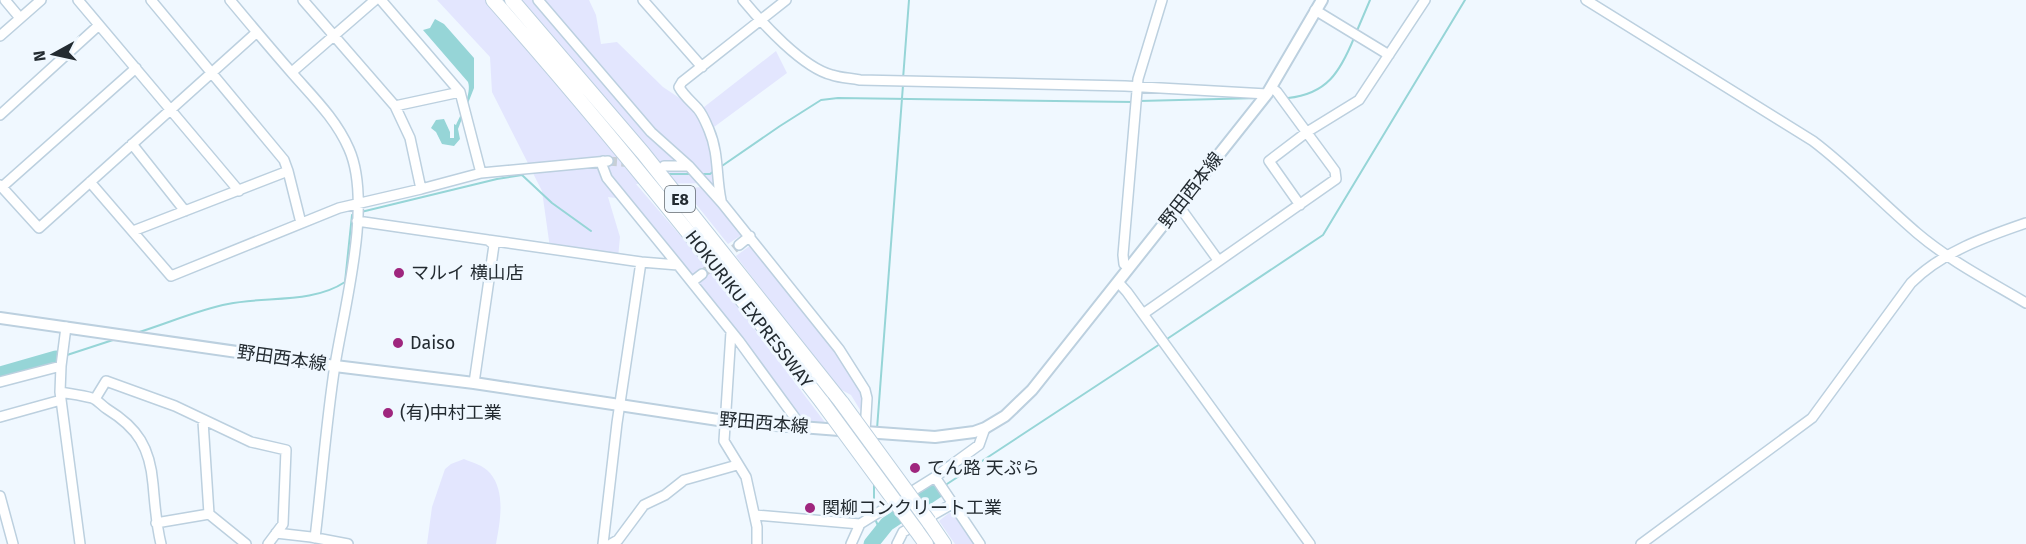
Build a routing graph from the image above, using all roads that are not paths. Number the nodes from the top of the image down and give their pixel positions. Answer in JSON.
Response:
{"nodes":[{"id":1,"x":5,"y":0,"type":"edge"},
{"id":2,"x":40,"y":0,"type":"edge"},
{"id":3,"x":78,"y":0,"type":"edge"},
{"id":4,"x":151,"y":0,"type":"edge"},
{"id":5,"x":230,"y":0,"type":"edge"},
{"id":6,"x":303,"y":0,"type":"edge"},
{"id":7,"x":375,"y":0,"type":"edge"},
{"id":8,"x":381,"y":0,"type":"edge"},
{"id":9,"x":493,"y":0,"type":"edge"},
{"id":10,"x":512,"y":0,"type":"edge"},
{"id":11,"x":538,"y":0,"type":"edge"},
{"id":12,"x":643,"y":0,"type":"edge"},
{"id":13,"x":743,"y":0,"type":"edge"},
{"id":14,"x":786,"y":0,"type":"edge"},
{"id":15,"x":1162,"y":0,"type":"edge"},
{"id":16,"x":1425,"y":0,"type":"edge"},
{"id":17,"x":1586,"y":0,"type":"edge"},
{"id":18,"x":1318,"y":5,"type":"edge"},
{"id":19,"x":20,"y":18,"type":"junction"},
{"id":20,"x":760,"y":20,"type":"junction"},
{"id":21,"x":99,"y":25,"type":"junction"},
{"id":22,"x":257,"y":32,"type":"junction"},
{"id":23,"x":0,"y":36,"type":"edge"},
{"id":24,"x":334,"y":36,"type":"junction"},
{"id":25,"x":1389,"y":55,"type":"junction"},
{"id":26,"x":702,"y":67,"type":"junction"},
{"id":27,"x":136,"y":68,"type":"junction"},
{"id":28,"x":211,"y":72,"type":"junction"},
{"id":29,"x":292,"y":72,"type":"junction"},
{"id":30,"x":1138,"y":87,"type":"junction"},
{"id":31,"x":1269,"y":91,"type":"junction"},
{"id":32,"x":460,"y":92,"type":"junction"},
{"id":33,"x":395,"y":106,"type":"junction"},
{"id":34,"x":170,"y":109,"type":"junction"},
{"id":35,"x":0,"y":116,"type":"edge"},
{"id":36,"x":1307,"y":132,"type":"junction"},
{"id":37,"x":132,"y":144,"type":"junction"},
{"id":38,"x":664,"y":166,"type":"dead end"},
{"id":39,"x":691,"y":167,"type":"junction"},
{"id":40,"x":288,"y":171,"type":"junction"},
{"id":41,"x":481,"y":173,"type":"junction"},
{"id":42,"x":90,"y":182,"type":"junction"},
{"id":43,"x":1,"y":186,"type":"edge"},
{"id":44,"x":421,"y":189,"type":"junction"},
{"id":45,"x":239,"y":191,"type":"junction"},
{"id":46,"x":722,"y":203,"type":"junction"},
{"id":47,"x":1300,"y":205,"type":"junction"},
{"id":48,"x":358,"y":206,"type":"junction"},
{"id":49,"x":1177,"y":208,"type":"junction"},
{"id":50,"x":185,"y":211,"type":"junction"},
{"id":51,"x":357,"y":220,"type":"junction"},
{"id":52,"x":301,"y":223,"type":"junction"},
{"id":53,"x":2026,"y":223,"type":"edge"},
{"id":54,"x":133,"y":231,"type":"junction"},
{"id":55,"x":750,"y":236,"type":"junction"},
{"id":56,"x":488,"y":240,"type":"junction"},
{"id":57,"x":739,"y":244,"type":"tunnel mouth"},
{"id":58,"x":1949,"y":256,"type":"junction"},
{"id":59,"x":1218,"y":260,"type":"junction"},
{"id":60,"x":641,"y":262,"type":"junction"},
{"id":61,"x":678,"y":265,"type":"junction"},
{"id":62,"x":1129,"y":268,"type":"junction"},
{"id":63,"x":702,"y":274,"type":"tunnel mouth"},
{"id":64,"x":693,"y":281,"type":"junction"},
{"id":65,"x":1118,"y":282,"type":"junction"},
{"id":66,"x":2026,"y":303,"type":"edge"},
{"id":67,"x":1143,"y":314,"type":"junction"},
{"id":68,"x":0,"y":318,"type":"edge"},
{"id":69,"x":66,"y":327,"type":"junction"},
{"id":70,"x":731,"y":332,"type":"junction"},
{"id":71,"x":61,"y":364,"type":"junction"},
{"id":72,"x":335,"y":366,"type":"junction"},
{"id":73,"x":0,"y":382,"type":"edge"},
{"id":74,"x":474,"y":383,"type":"junction"},
{"id":75,"x":61,"y":396,"type":"junction"},
{"id":76,"x":95,"y":399,"type":"junction"},
{"id":77,"x":620,"y":407,"type":"junction"},
{"id":78,"x":0,"y":417,"type":"edge"},
{"id":79,"x":203,"y":421,"type":"junction"},
{"id":80,"x":725,"y":421,"type":"junction"},
{"id":81,"x":801,"y":426,"type":"junction"},
{"id":82,"x":986,"y":428,"type":"junction"},
{"id":83,"x":865,"y":432,"type":"junction"},
{"id":84,"x":737,"y":465,"type":"junction"},
{"id":85,"x":936,"y":479,"type":"junction"},
{"id":86,"x":0,"y":496,"type":"edge"},
{"id":87,"x":952,"y":504,"type":"junction"},
{"id":88,"x":209,"y":514,"type":"junction"},
{"id":89,"x":755,"y":515,"type":"junction"},
{"id":90,"x":156,"y":523,"type":"junction"},
{"id":91,"x":860,"y":524,"type":"junction"},
{"id":92,"x":276,"y":533,"type":"junction"},
{"id":93,"x":315,"y":538,"type":"junction"},
{"id":94,"x":13,"y":544,"type":"edge"},
{"id":95,"x":80,"y":544,"type":"edge"},
{"id":96,"x":161,"y":544,"type":"edge"},
{"id":97,"x":246,"y":544,"type":"edge"},
{"id":98,"x":268,"y":544,"type":"edge"},
{"id":99,"x":348,"y":544,"type":"edge"},
{"id":100,"x":603,"y":544,"type":"edge"},
{"id":101,"x":610,"y":544,"type":"edge"},
{"id":102,"x":757,"y":544,"type":"edge"},
{"id":103,"x":851,"y":544,"type":"edge"},
{"id":104,"x":897,"y":544,"type":"edge"},
{"id":105,"x":926,"y":544,"type":"edge"},
{"id":106,"x":944,"y":544,"type":"edge"},
{"id":107,"x":980,"y":544,"type":"edge"},
{"id":108,"x":1310,"y":544,"type":"edge"},
{"id":109,"x":1641,"y":544,"type":"edge"}],
"edges":[{"from":1,"to":19,"type":"street"},
{"from":2,"to":19,"type":"street"},
{"from":3,"to":21,"type":"street"},
{"from":4,"to":28,"type":"street"},
{"from":5,"to":22,"type":"street"},
{"from":6,"to":24,"type":"street"},
{"from":7,"to":24,"type":"street"},
{"from":8,"to":32,"type":"street"},
{"from":9,"to":105,"type":"highway","name":"HOKURIKU EXPRESSWAY","number":"E8","bridge":true},
{"from":10,"to":106,"type":"highway","name":"HOKURIKU EXPRESSWAY","number":"E8","bridge":true},
{"from":11,"to":39,"type":"street"},
{"from":12,"to":26,"type":"street"},
{"from":13,"to":20,"type":"street"},
{"from":14,"to":20,"type":"street"},
{"from":15,"to":30,"type":"street"},
{"from":16,"to":25,"type":"street"},
{"from":17,"to":58,"type":"street"},
{"from":18,"to":25,"type":"street"},
{"from":18,"to":31,"type":"main road","name":"野田西本線"},
{"from":19,"to":23,"type":"street"},
{"from":20,"to":26,"type":"street"},
{"from":20,"to":30,"type":"street"},
{"from":21,"to":27,"type":"street"},
{"from":21,"to":35,"type":"street"},
{"from":22,"to":28,"type":"street"},
{"from":22,"to":29,"type":"street"},
{"from":24,"to":29,"type":"street"},
{"from":24,"to":33,"type":"street"},
{"from":25,"to":36,"type":"street"},
{"from":26,"to":46,"type":"street"},
{"from":27,"to":34,"type":"street"},
{"from":27,"to":43,"type":"street"},
{"from":28,"to":34,"type":"street"},
{"from":28,"to":40,"type":"street"},
{"from":29,"to":48,"type":"street"},
{"from":30,"to":31,"type":"street"},
{"from":30,"to":62,"type":"street"},
{"from":31,"to":36,"type":"street"},
{"from":31,"to":49,"type":"main road","name":"野田西本線"},
{"from":32,"to":33,"type":"street"},
{"from":32,"to":41,"type":"street"},
{"from":33,"to":44,"type":"street"},
{"from":34,"to":37,"type":"street"},
{"from":34,"to":45,"type":"street"},
{"from":36,"to":47,"type":"street"},
{"from":36,"to":47,"type":"street"},
{"from":37,"to":42,"type":"street"},
{"from":37,"to":50,"type":"street"},
{"from":38,"to":39,"type":"street"},
{"from":39,"to":46,"type":"street"},
{"from":40,"to":45,"type":"street"},
{"from":40,"to":52,"type":"street"},
{"from":41,"to":44,"type":"street"},
{"from":41,"to":61,"type":"street"},
{"from":42,"to":43,"type":"street"},
{"from":42,"to":54,"type":"street"},
{"from":44,"to":48,"type":"street"},
{"from":45,"to":50,"type":"street"},
{"from":46,"to":55,"type":"street"},
{"from":47,"to":59,"type":"street"},
{"from":48,"to":51,"type":"street"},
{"from":48,"to":52,"type":"street"},
{"from":49,"to":59,"type":"street"},
{"from":49,"to":62,"type":"main road","name":"野田西本線"},
{"from":50,"to":54,"type":"street"},
{"from":51,"to":56,"type":"street"},
{"from":51,"to":72,"type":"street"},
{"from":52,"to":54,"type":"street"},
{"from":53,"to":58,"type":"street"},
{"from":55,"to":57,"type":"street"},
{"from":55,"to":83,"type":"street"},
{"from":56,"to":60,"type":"street"},
{"from":56,"to":74,"type":"street"},
{"from":58,"to":66,"type":"street"},
{"from":58,"to":109,"type":"street"},
{"from":59,"to":67,"type":"street"},
{"from":60,"to":61,"type":"street"},
{"from":60,"to":77,"type":"street"},
{"from":61,"to":64,"type":"street"},
{"from":62,"to":65,"type":"main road","name":"野田西本線"},
{"from":63,"to":64,"type":"street"},
{"from":64,"to":70,"type":"street"},
{"from":65,"to":67,"type":"street"},
{"from":65,"to":82,"type":"main road","name":"野田西本線"},
{"from":67,"to":108,"type":"street"},
{"from":68,"to":69,"type":"main road","name":"野田西本線"},
{"from":69,"to":71,"type":"street"},
{"from":69,"to":72,"type":"main road","name":"野田西本線"},
{"from":70,"to":80,"type":"street"},
{"from":70,"to":81,"type":"street"},
{"from":71,"to":73,"type":"street"},
{"from":71,"to":75,"type":"street"},
{"from":72,"to":74,"type":"main road","name":"野田西本線"},
{"from":72,"to":93,"type":"street"},
{"from":74,"to":77,"type":"main road","name":"野田西本線"},
{"from":75,"to":76,"type":"street"},
{"from":75,"to":78,"type":"street"},
{"from":75,"to":95,"type":"street"},
{"from":76,"to":79,"type":"street"},
{"from":76,"to":90,"type":"street"},
{"from":77,"to":80,"type":"main road","name":"野田西本線"},
{"from":77,"to":100,"type":"street"},
{"from":79,"to":88,"type":"street"},
{"from":79,"to":92,"type":"street"},
{"from":80,"to":81,"type":"main road","name":"野田西本線"},
{"from":80,"to":84,"type":"street"},
{"from":81,"to":83,"type":"main road","name":"野田西本線"},
{"from":82,"to":83,"type":"main road","name":"野田西本線"},
{"from":82,"to":85,"type":"street"},
{"from":84,"to":89,"type":"street"},
{"from":84,"to":101,"type":"street"},
{"from":85,"to":87,"type":"street"},
{"from":85,"to":91,"type":"street"},
{"from":86,"to":94,"type":"street"},
{"from":87,"to":104,"type":"street"},
{"from":87,"to":107,"type":"street"},
{"from":88,"to":90,"type":"street"},
{"from":88,"to":97,"type":"street"},
{"from":89,"to":91,"type":"street"},
{"from":89,"to":102,"type":"street"},
{"from":90,"to":96,"type":"street"},
{"from":91,"to":103,"type":"street"},
{"from":92,"to":93,"type":"street"},
{"from":92,"to":98,"type":"street"},
{"from":93,"to":99,"type":"street"}]}
